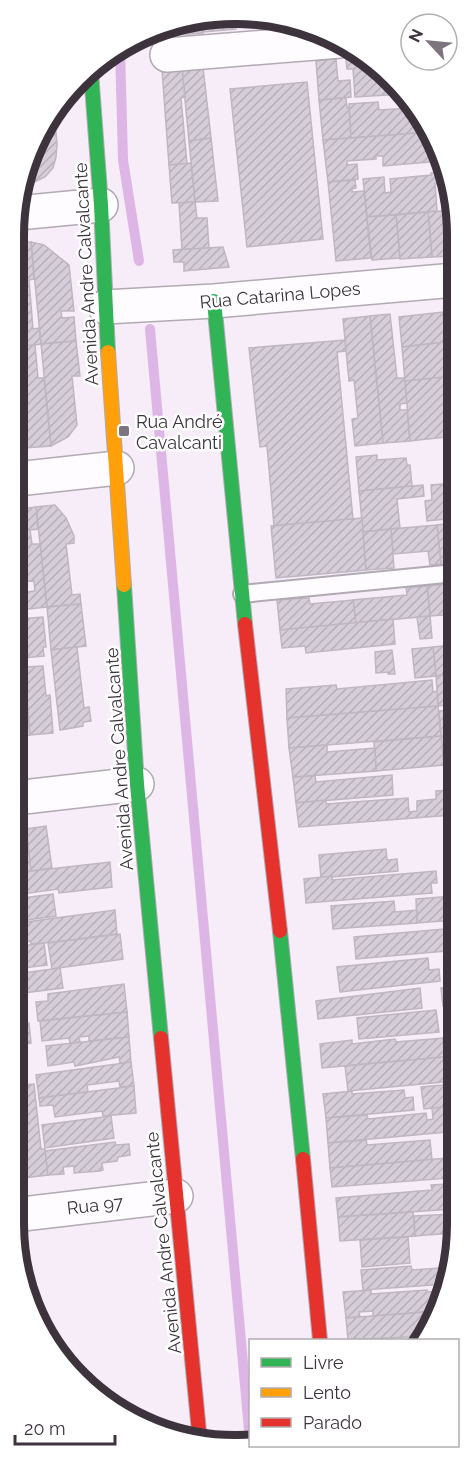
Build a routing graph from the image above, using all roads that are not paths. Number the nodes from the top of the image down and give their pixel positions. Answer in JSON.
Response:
{"nodes":[{"id":1,"x":321,"y":42,"type":"edge"},
{"id":2,"x":167,"y":54,"type":"dead end"},
{"id":3,"x":92,"y":80,"type":"edge"},
{"id":4,"x":101,"y":205,"type":"junction"},
{"id":5,"x":25,"y":212,"type":"edge"},
{"id":6,"x":447,"y":281,"type":"edge"},
{"id":7,"x":214,"y":301,"type":"junction"},
{"id":8,"x":105,"y":307,"type":"junction"},
{"id":9,"x":117,"y":468,"type":"junction"},
{"id":10,"x":24,"y":478,"type":"edge"},
{"id":11,"x":447,"y":574,"type":"edge"},
{"id":12,"x":242,"y":594,"type":"junction"},
{"id":13,"x":137,"y":784,"type":"junction"},
{"id":14,"x":24,"y":797,"type":"edge"},
{"id":15,"x":176,"y":1196,"type":"junction"},
{"id":16,"x":24,"y":1214,"type":"edge"},
{"id":17,"x":320,"y":1339,"type":"edge"},
{"id":18,"x":199,"y":1432,"type":"edge"}],
"edges":[{"from":1,"to":2,"type":"street"},
{"from":3,"to":4,"type":"street","name":"Avenida Andre Calvalcante"},
{"from":4,"to":5,"type":"street"},
{"from":4,"to":8,"type":"street","name":"Avenida Andre Calvalcante"},
{"from":6,"to":7,"type":"street","name":"Rua Catarina Lopes"},
{"from":7,"to":8,"type":"street","name":"Rua Catarina Lopes"},
{"from":7,"to":12,"type":"street"},
{"from":8,"to":9,"type":"street","name":"Avenida Andre Calvalcante"},
{"from":9,"to":10,"type":"street"},
{"from":9,"to":13,"type":"street","name":"Avenida Andre Calvalcante"},
{"from":11,"to":12,"type":"lane"},
{"from":12,"to":17,"type":"street"},
{"from":13,"to":14,"type":"street"},
{"from":13,"to":15,"type":"street","name":"Avenida Andre Calvalcante"},
{"from":15,"to":16,"type":"street","name":"Rua 97"},
{"from":15,"to":18,"type":"street","name":"Avenida Andre Calvalcante"}]}
